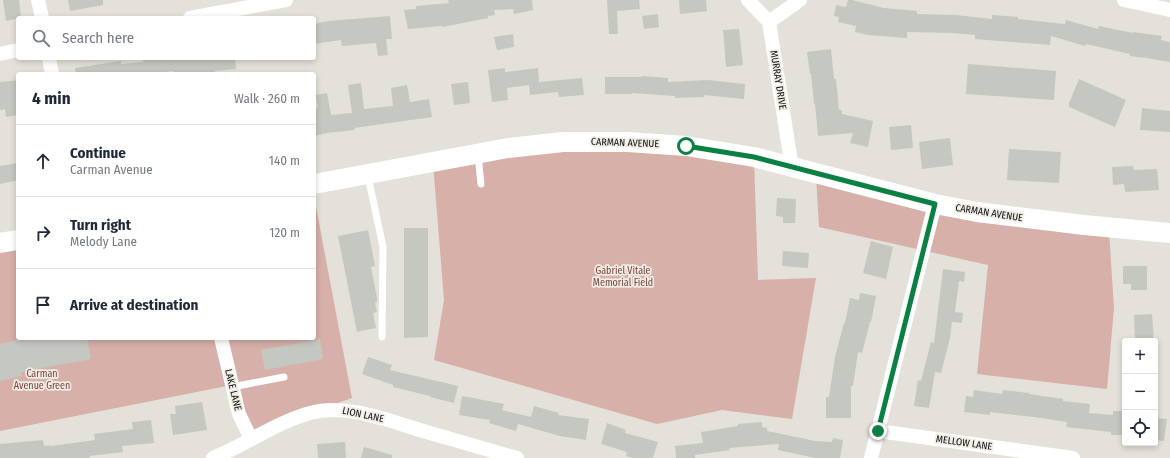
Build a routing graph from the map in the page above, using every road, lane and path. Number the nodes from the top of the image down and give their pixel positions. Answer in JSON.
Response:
{"nodes":[{"id":1,"x":38,"y":0,"type":"edge"},
{"id":2,"x":286,"y":0,"type":"edge"},
{"id":3,"x":748,"y":0,"type":"edge"},
{"id":4,"x":800,"y":0,"type":"edge"},
{"id":5,"x":1124,"y":0,"type":"edge"},
{"id":6,"x":1170,"y":10,"type":"edge"},
{"id":7,"x":42,"y":16,"type":"edge"},
{"id":8,"x":201,"y":16,"type":"edge"},
{"id":9,"x":769,"y":22,"type":"junction"},
{"id":10,"x":16,"y":50,"type":"edge"},
{"id":11,"x":0,"y":54,"type":"edge"},
{"id":12,"x":49,"y":60,"type":"edge"},
{"id":13,"x":52,"y":72,"type":"edge"},
{"id":14,"x":478,"y":153,"type":"junction"},
{"id":15,"x":792,"y":168,"type":"junction"},
{"id":16,"x":368,"y":174,"type":"junction"},
{"id":17,"x":316,"y":184,"type":"edge"},
{"id":18,"x":481,"y":184,"type":"dead end"},
{"id":19,"x":935,"y":204,"type":"junction"},
{"id":20,"x":1170,"y":233,"type":"edge"},
{"id":21,"x":16,"y":240,"type":"edge"},
{"id":22,"x":0,"y":243,"type":"edge"},
{"id":23,"x":382,"y":337,"type":"dead end"},
{"id":24,"x":221,"y":340,"type":"edge"},
{"id":25,"x":284,"y":377,"type":"dead end"},
{"id":26,"x":232,"y":387,"type":"junction"},
{"id":27,"x":878,"y":431,"type":"junction"},
{"id":28,"x":251,"y":439,"type":"junction"},
{"id":29,"x":213,"y":458,"type":"edge"},
{"id":30,"x":517,"y":458,"type":"edge"},
{"id":31,"x":871,"y":458,"type":"edge"},
{"id":32,"x":1073,"y":458,"type":"edge"}],
"edges":[{"from":1,"to":7,"type":"street"},
{"from":2,"to":8,"type":"street"},
{"from":3,"to":9,"type":"street"},
{"from":4,"to":9,"type":"street"},
{"from":5,"to":6,"type":"street"},
{"from":9,"to":15,"type":"street","name":"MURRAY DRIVE"},
{"from":10,"to":11,"type":"street"},
{"from":12,"to":13,"type":"street"},
{"from":14,"to":15,"type":"main road","name":"CARMAN AVENUE"},
{"from":14,"to":16,"type":"main road","name":"CARMAN AVENUE"},
{"from":14,"to":18,"type":"lane"},
{"from":15,"to":19,"type":"main road","name":"CARMAN AVENUE"},
{"from":16,"to":17,"type":"main road","name":"CARMAN AVENUE"},
{"from":16,"to":23,"type":"lane"},
{"from":19,"to":20,"type":"main road","name":"CARMAN AVENUE"},
{"from":19,"to":27,"type":"street"},
{"from":21,"to":22,"type":"main road"},
{"from":24,"to":26,"type":"street","name":"LAKE LANE"},
{"from":25,"to":26,"type":"lane"},
{"from":26,"to":28,"type":"street","name":"LAKE LANE"},
{"from":27,"to":31,"type":"street"},
{"from":27,"to":32,"type":"street","name":"MELLOW LANE"},
{"from":28,"to":29,"type":"street","name":"LION LANE"},
{"from":28,"to":30,"type":"street","name":"LION LANE"}]}
